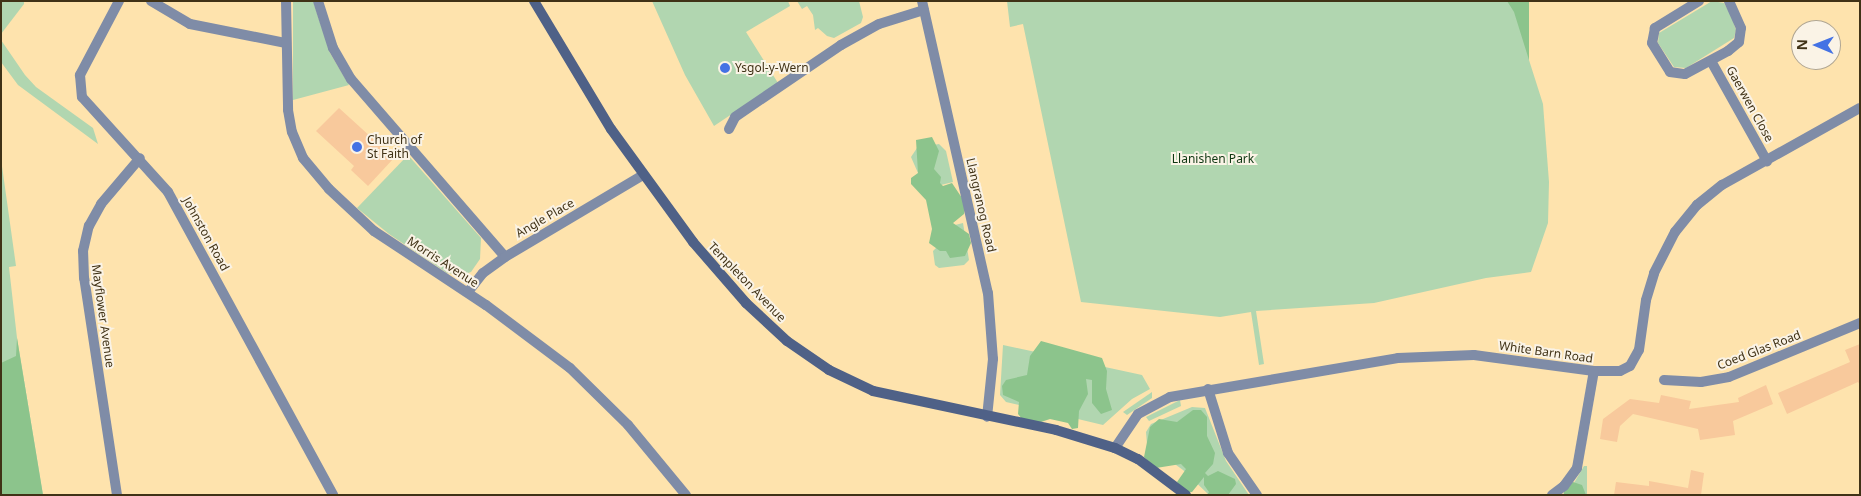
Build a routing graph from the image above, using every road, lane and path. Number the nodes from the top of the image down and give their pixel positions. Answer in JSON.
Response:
{"nodes":[{"id":1,"x":119,"y":1,"type":"edge"},
{"id":2,"x":151,"y":1,"type":"edge"},
{"id":3,"x":286,"y":1,"type":"edge"},
{"id":4,"x":318,"y":1,"type":"edge"},
{"id":5,"x":534,"y":1,"type":"edge"},
{"id":6,"x":1699,"y":1,"type":"edge"},
{"id":7,"x":1729,"y":1,"type":"edge"},
{"id":8,"x":923,"y":6,"type":"edge"},
{"id":9,"x":286,"y":43,"type":"junction"},
{"id":10,"x":1711,"y":61,"type":"junction"},
{"id":11,"x":1860,"y":108,"type":"edge"},
{"id":12,"x":729,"y":129,"type":"dead end"},
{"id":13,"x":140,"y":158,"type":"junction"},
{"id":14,"x":1767,"y":161,"type":"junction"},
{"id":15,"x":643,"y":175,"type":"junction"},
{"id":16,"x":505,"y":256,"type":"junction"},
{"id":17,"x":468,"y":292,"type":"junction"},
{"id":18,"x":1860,"y":323,"type":"edge"},
{"id":19,"x":1594,"y":372,"type":"junction"},
{"id":20,"x":1664,"y":380,"type":"dead end"},
{"id":21,"x":1208,"y":389,"type":"junction"},
{"id":22,"x":987,"y":418,"type":"junction"},
{"id":23,"x":1115,"y":448,"type":"junction"},
{"id":24,"x":118,"y":495,"type":"edge"},
{"id":25,"x":333,"y":495,"type":"edge"},
{"id":26,"x":686,"y":495,"type":"edge"},
{"id":27,"x":1186,"y":495,"type":"edge"},
{"id":28,"x":1257,"y":495,"type":"edge"},
{"id":29,"x":1552,"y":495,"type":"edge"}],
"edges":[{"from":1,"to":13,"type":"street","name":"Johnston Road"},
{"from":2,"to":9,"type":"street"},
{"from":3,"to":9,"type":"street","name":"Morris Avenue"},
{"from":4,"to":16,"type":"street"},
{"from":5,"to":15,"type":"street","name":"Templeton Avenue"},
{"from":6,"to":10,"type":"street","name":"Gaerwen Close"},
{"from":7,"to":10,"type":"street","name":"Gaerwen Close"},
{"from":8,"to":12,"type":"street"},
{"from":8,"to":22,"type":"street","name":"Llangranog Road"},
{"from":9,"to":17,"type":"street","name":"Morris Avenue"},
{"from":10,"to":14,"type":"street","name":"Gaerwen Close"},
{"from":11,"to":14,"type":"street","name":"White Barn Road"},
{"from":13,"to":24,"type":"street","name":"Mayflower Avenue"},
{"from":13,"to":25,"type":"street","name":"Johnston Road"},
{"from":14,"to":19,"type":"street","name":"White Barn Road"},
{"from":15,"to":16,"type":"street","name":"Angle Place"},
{"from":15,"to":22,"type":"street","name":"Templeton Avenue"},
{"from":16,"to":17,"type":"street","name":"Angle Place"},
{"from":17,"to":26,"type":"street","name":"Morris Avenue"},
{"from":18,"to":20,"type":"street","name":"Coed Glas Road"},
{"from":19,"to":21,"type":"street","name":"White Barn Road"},
{"from":19,"to":29,"type":"street"},
{"from":21,"to":23,"type":"street","name":"White Barn Road"},
{"from":21,"to":28,"type":"street"},
{"from":22,"to":23,"type":"street","name":"Templeton Avenue"},
{"from":23,"to":27,"type":"street","name":"Templeton Avenue"}]}
